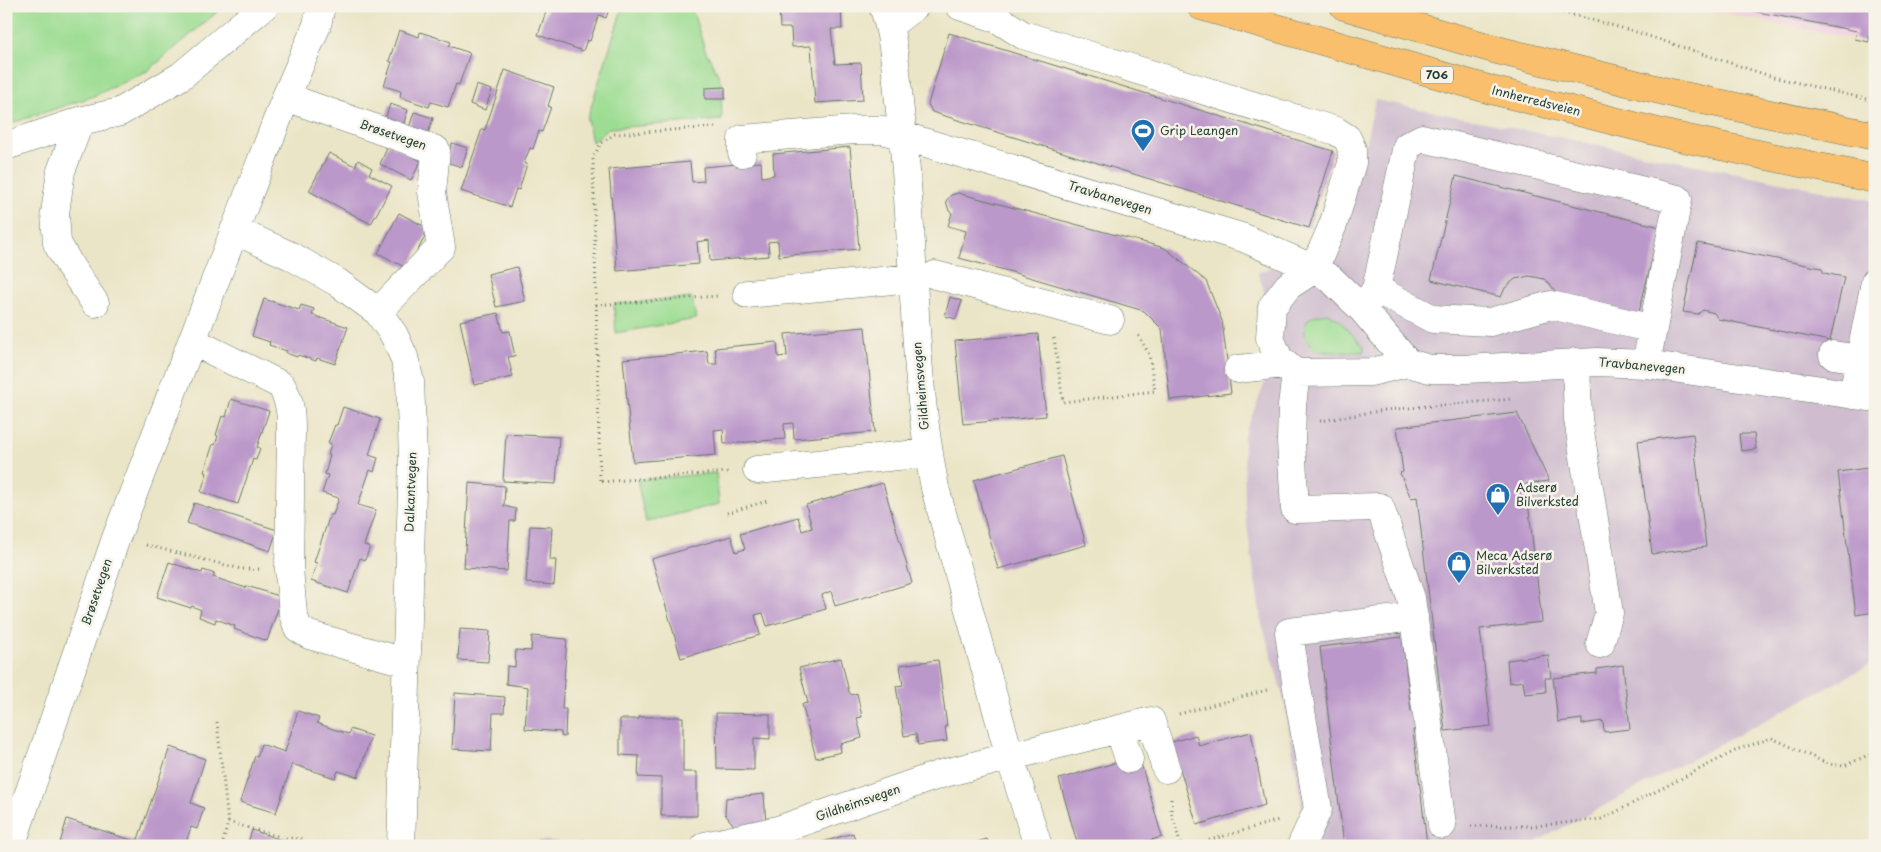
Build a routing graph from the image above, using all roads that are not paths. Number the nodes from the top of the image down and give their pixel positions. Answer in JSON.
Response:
{"nodes":[{"id":1,"x":264,"y":6,"type":"edge"},
{"id":2,"x":321,"y":6,"type":"edge"},
{"id":3,"x":915,"y":6,"type":"edge"},
{"id":4,"x":960,"y":6,"type":"edge"},
{"id":5,"x":1201,"y":6,"type":"edge"},
{"id":6,"x":1344,"y":6,"type":"edge"},
{"id":7,"x":886,"y":16,"type":"edge"},
{"id":8,"x":286,"y":97,"type":"junction"},
{"id":9,"x":80,"y":122,"type":"junction"},
{"id":10,"x":904,"y":136,"type":"junction"},
{"id":11,"x":1875,"y":136,"type":"edge"},
{"id":12,"x":6,"y":146,"type":"edge"},
{"id":13,"x":742,"y":153,"type":"dead end"},
{"id":14,"x":1875,"y":179,"type":"edge"},
{"id":15,"x":234,"y":230,"type":"junction"},
{"id":16,"x":1314,"y":269,"type":"junction"},
{"id":17,"x":924,"y":276,"type":"junction"},
{"id":18,"x":1875,"y":282,"type":"edge"},
{"id":19,"x":748,"y":294,"type":"dead end"},
{"id":20,"x":1369,"y":299,"type":"junction"},
{"id":21,"x":95,"y":303,"type":"dead end"},
{"id":22,"x":378,"y":312,"type":"junction"},
{"id":23,"x":1110,"y":320,"type":"road end"},
{"id":24,"x":1661,"y":323,"type":"junction"},
{"id":25,"x":192,"y":341,"type":"junction"},
{"id":26,"x":1833,"y":355,"type":"dead end"},
{"id":27,"x":1860,"y":359,"type":"junction"},
{"id":28,"x":1576,"y":362,"type":"junction"},
{"id":29,"x":1408,"y":363,"type":"junction"},
{"id":30,"x":1646,"y":364,"type":"junction"},
{"id":31,"x":1238,"y":368,"type":"dead end"},
{"id":32,"x":1291,"y":369,"type":"junction"},
{"id":33,"x":1864,"y":396,"type":"edge"},
{"id":34,"x":928,"y":453,"type":"junction"},
{"id":35,"x":757,"y":470,"type":"dead end"},
{"id":36,"x":1414,"y":616,"type":"junction"},
{"id":37,"x":1600,"y":644,"type":"dead end"},
{"id":38,"x":405,"y":662,"type":"junction"},
{"id":39,"x":1120,"y":728,"type":"junction"},
{"id":40,"x":1010,"y":756,"type":"junction"},
{"id":41,"x":1129,"y":759,"type":"dead end"},
{"id":42,"x":1166,"y":770,"type":"dead end"},
{"id":43,"x":1442,"y":825,"type":"road end"},
{"id":44,"x":11,"y":846,"type":"edge"},
{"id":45,"x":401,"y":846,"type":"edge"},
{"id":46,"x":705,"y":846,"type":"edge"},
{"id":47,"x":1038,"y":846,"type":"edge"},
{"id":48,"x":1301,"y":846,"type":"edge"}],
"edges":[{"from":1,"to":9,"type":"street"},
{"from":2,"to":8,"type":"street","name":"Brøsetvegen"},
{"from":3,"to":7,"type":"street"},
{"from":4,"to":16,"type":"street"},
{"from":5,"to":14,"type":"highway","name":"Innherredsveien","number":"706"},
{"from":6,"to":11,"type":"highway"},
{"from":7,"to":10,"type":"street","name":"Gildheimsvegen"},
{"from":8,"to":15,"type":"street","name":"Brøsetvegen"},
{"from":8,"to":22,"type":"street","name":"Brøsetvegen"},
{"from":9,"to":12,"type":"street"},
{"from":9,"to":21,"type":"street"},
{"from":10,"to":13,"type":"street","name":"Travbanevegen"},
{"from":10,"to":16,"type":"street","name":"Travbanevegen"},
{"from":10,"to":17,"type":"street","name":"Gildheimsvegen"},
{"from":15,"to":22,"type":"street","name":"Dalkantvegen"},
{"from":15,"to":25,"type":"street","name":"Brøsetvegen"},
{"from":16,"to":20,"type":"street","name":"Travbanevegen"},
{"from":16,"to":32,"type":"street"},
{"from":17,"to":19,"type":"street"},
{"from":17,"to":23,"type":"street"},
{"from":17,"to":34,"type":"street","name":"Gildheimsvegen"},
{"from":18,"to":27,"type":"street"},
{"from":20,"to":24,"type":"street"},
{"from":20,"to":24,"type":"street"},
{"from":20,"to":29,"type":"street","name":"Travbanevegen"},
{"from":22,"to":38,"type":"street","name":"Dalkantvegen"},
{"from":24,"to":30,"type":"street"},
{"from":25,"to":38,"type":"street"},
{"from":25,"to":44,"type":"street","name":"Brøsetvegen"},
{"from":26,"to":27,"type":"street"},
{"from":27,"to":33,"type":"street"},
{"from":28,"to":29,"type":"street","name":"Travbanevegen"},
{"from":28,"to":30,"type":"street","name":"Travbanevegen"},
{"from":28,"to":37,"type":"street"},
{"from":29,"to":32,"type":"street","name":"Travbanevegen"},
{"from":30,"to":33,"type":"street","name":"Travbanevegen"},
{"from":31,"to":32,"type":"street","name":"Travbanevegen"},
{"from":32,"to":36,"type":"street"},
{"from":34,"to":35,"type":"street"},
{"from":34,"to":40,"type":"street","name":"Gildheimsvegen"},
{"from":36,"to":43,"type":"street"},
{"from":36,"to":48,"type":"street"},
{"from":38,"to":45,"type":"street","name":"Dalkantvegen"},
{"from":39,"to":40,"type":"street"},
{"from":39,"to":41,"type":"street"},
{"from":39,"to":42,"type":"street"},
{"from":40,"to":46,"type":"street","name":"Gildheimsvegen"},
{"from":40,"to":47,"type":"street","name":"Gildheimsvegen"}]}
